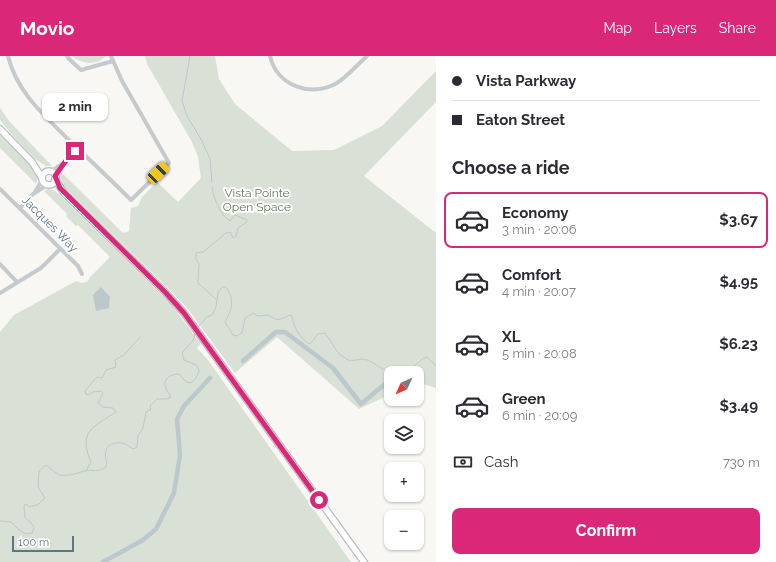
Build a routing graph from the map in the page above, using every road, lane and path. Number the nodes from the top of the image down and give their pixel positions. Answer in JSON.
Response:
{"nodes":[{"id":1,"x":8,"y":56,"type":"edge"},
{"id":2,"x":67,"y":56,"type":"edge"},
{"id":3,"x":111,"y":56,"type":"edge"},
{"id":4,"x":270,"y":56,"type":"edge"},
{"id":5,"x":367,"y":56,"type":"edge"},
{"id":6,"x":113,"y":61,"type":"junction"},
{"id":7,"x":0,"y":129,"type":"edge"},
{"id":8,"x":78,"y":148,"type":"junction"},
{"id":9,"x":32,"y":162,"type":"junction"},
{"id":10,"x":65,"y":162,"type":"junction"},
{"id":11,"x":49,"y":172,"type":"junction"},
{"id":12,"x":55,"y":177,"type":"junction"},
{"id":13,"x":46,"y":182,"type":"junction"},
{"id":14,"x":0,"y":189,"type":"edge"},
{"id":15,"x":64,"y":193,"type":"junction"},
{"id":16,"x":20,"y":208,"type":"junction"},
{"id":17,"x":60,"y":249,"type":"junction"},
{"id":18,"x":0,"y":264,"type":"edge"},
{"id":19,"x":82,"y":274,"type":"dead end"},
{"id":20,"x":17,"y":282,"type":"junction"},
{"id":21,"x":0,"y":293,"type":"edge"},
{"id":22,"x":364,"y":562,"type":"edge"}],
"edges":[{"from":1,"to":8,"type":"street"},
{"from":2,"to":6,"type":"street"},
{"from":3,"to":6,"type":"street"},
{"from":4,"to":5,"type":"street"},
{"from":6,"to":8,"type":"street"},
{"from":7,"to":9,"type":"street"},
{"from":8,"to":10,"type":"street"},
{"from":9,"to":11,"type":"street"},
{"from":9,"to":13,"type":"street"},
{"from":10,"to":11,"type":"street"},
{"from":10,"to":12,"type":"street"},
{"from":11,"to":12,"type":"street"},
{"from":11,"to":13,"type":"street"},
{"from":12,"to":13,"type":"street"},
{"from":12,"to":15,"type":"street"},
{"from":13,"to":15,"type":"street"},
{"from":13,"to":16,"type":"street"},
{"from":14,"to":16,"type":"street","name":"Jacques Way"},
{"from":15,"to":22,"type":"street"},
{"from":16,"to":17,"type":"street","name":"Jacques Way"},
{"from":17,"to":19,"type":"street","name":"Jacques Way"},
{"from":17,"to":20,"type":"street"},
{"from":18,"to":20,"type":"street"},
{"from":20,"to":21,"type":"street"}]}
